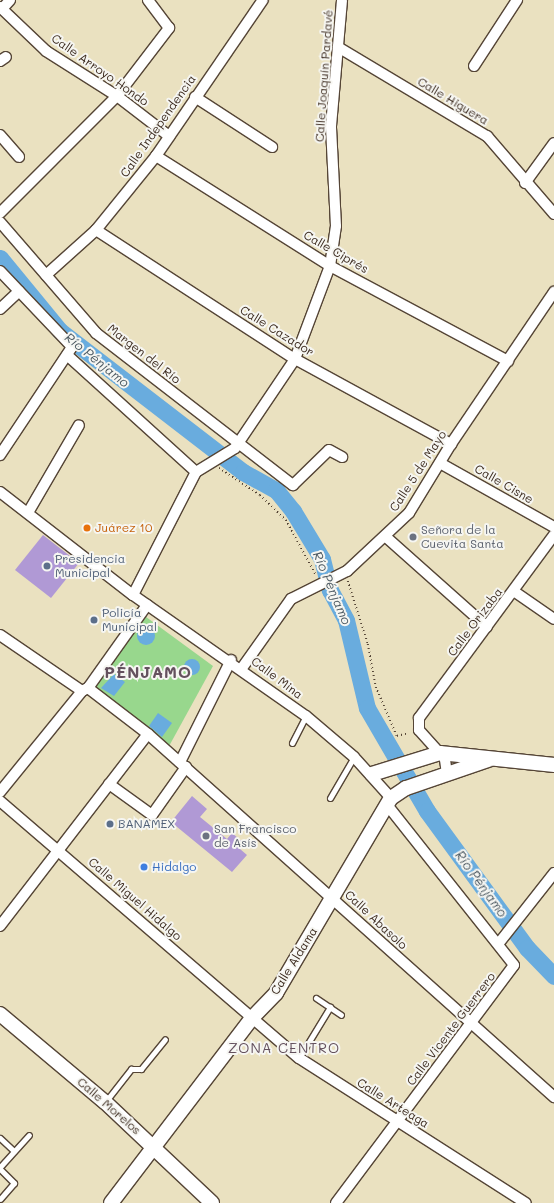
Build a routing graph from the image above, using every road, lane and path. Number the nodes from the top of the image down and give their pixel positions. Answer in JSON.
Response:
{"nodes":[{"id":1,"x":10,"y":0,"type":"edge"},
{"id":2,"x":148,"y":0,"type":"edge"},
{"id":3,"x":263,"y":0,"type":"edge"},
{"id":4,"x":342,"y":0,"type":"edge"},
{"id":5,"x":517,"y":0,"type":"edge"},
{"id":6,"x":1,"y":8,"type":"edge"},
{"id":7,"x":338,"y":47,"type":"junction"},
{"id":8,"x":474,"y":66,"type":"dead end"},
{"id":9,"x":117,"y":96,"type":"junction"},
{"id":10,"x":195,"y":97,"type":"junction"},
{"id":11,"x":0,"y":135,"type":"edge"},
{"id":12,"x":169,"y":136,"type":"junction"},
{"id":13,"x":554,"y":143,"type":"edge"},
{"id":14,"x":272,"y":147,"type":"dead end"},
{"id":15,"x":156,"y":156,"type":"junction"},
{"id":16,"x":19,"y":157,"type":"dead end"},
{"id":17,"x":525,"y":183,"type":"junction"},
{"id":18,"x":0,"y":214,"type":"edge"},
{"id":19,"x":554,"y":214,"type":"edge"},
{"id":20,"x":0,"y":222,"type":"edge"},
{"id":21,"x":96,"y":230,"type":"junction"},
{"id":22,"x":330,"y":266,"type":"junction"},
{"id":23,"x":0,"y":271,"type":"edge"},
{"id":24,"x":46,"y":275,"type":"junction"},
{"id":25,"x":19,"y":291,"type":"junction"},
{"id":26,"x":554,"y":292,"type":"edge"},
{"id":27,"x":0,"y":308,"type":"edge"},
{"id":28,"x":70,"y":351,"type":"junction"},
{"id":29,"x":295,"y":359,"type":"junction"},
{"id":30,"x":508,"y":361,"type":"junction"},
{"id":31,"x":79,"y":425,"type":"dead end"},
{"id":32,"x":451,"y":444,"type":"junction"},
{"id":33,"x":236,"y":446,"type":"junction"},
{"id":34,"x":0,"y":455,"type":"edge"},
{"id":35,"x":342,"y":457,"type":"dead end"},
{"id":36,"x":217,"y":460,"type":"junction"},
{"id":37,"x":440,"y":463,"type":"junction"},
{"id":38,"x":196,"y":472,"type":"junction"},
{"id":39,"x":0,"y":492,"type":"edge"},
{"id":40,"x":28,"y":511,"type":"junction"},
{"id":41,"x":554,"y":527,"type":"edge"},
{"id":42,"x":554,"y":535,"type":"edge"},
{"id":43,"x":386,"y":536,"type":"junction"},
{"id":44,"x":347,"y":572,"type":"junction"},
{"id":45,"x":310,"y":588,"type":"junction"},
{"id":46,"x":515,"y":592,"type":"junction"},
{"id":47,"x":133,"y":595,"type":"junction"},
{"id":48,"x":147,"y":604,"type":"junction"},
{"id":49,"x":554,"y":619,"type":"edge"},
{"id":50,"x":487,"y":627,"type":"junction"},
{"id":51,"x":0,"y":635,"type":"edge"},
{"id":52,"x":231,"y":660,"type":"junction"},
{"id":53,"x":242,"y":668,"type":"junction"},
{"id":54,"x":85,"y":690,"type":"junction"},
{"id":55,"x":306,"y":716,"type":"junction"},
{"id":56,"x":418,"y":727,"type":"junction"},
{"id":57,"x":148,"y":734,"type":"junction"},
{"id":58,"x":292,"y":743,"type":"dead end"},
{"id":59,"x":440,"y":753,"type":"junction"},
{"id":60,"x":354,"y":757,"type":"junction"},
{"id":61,"x":488,"y":760,"type":"junction"},
{"id":62,"x":183,"y":765,"type":"junction"},
{"id":63,"x":554,"y":765,"type":"edge"},
{"id":64,"x":372,"y":774,"type":"junction"},
{"id":65,"x":443,"y":776,"type":"junction"},
{"id":66,"x":109,"y":784,"type":"junction"},
{"id":67,"x":0,"y":792,"type":"edge"},
{"id":68,"x":330,"y":798,"type":"dead end"},
{"id":69,"x":0,"y":801,"type":"edge"},
{"id":70,"x":389,"y":802,"type":"junction"},
{"id":71,"x":58,"y":849,"type":"junction"},
{"id":72,"x":554,"y":873,"type":"edge"},
{"id":73,"x":333,"y":898,"type":"junction"},
{"id":74,"x":0,"y":926,"type":"edge"},
{"id":75,"x":499,"y":943,"type":"junction"},
{"id":76,"x":514,"y":965,"type":"joint"},
{"id":77,"x":316,"y":998,"type":"dead end"},
{"id":78,"x":330,"y":1007,"type":"junction"},
{"id":79,"x":0,"y":1014,"type":"edge"},
{"id":80,"x":340,"y":1015,"type":"dead end"},
{"id":81,"x":252,"y":1018,"type":"junction"},
{"id":82,"x":469,"y":1024,"type":"junction"},
{"id":83,"x":165,"y":1039,"type":"dead end"},
{"id":84,"x":300,"y":1058,"type":"junction"},
{"id":85,"x":554,"y":1097,"type":"edge"},
{"id":86,"x":105,"y":1102,"type":"junction"},
{"id":87,"x":399,"y":1121,"type":"junction"},
{"id":88,"x":29,"y":1135,"type":"dead end"},
{"id":89,"x":0,"y":1138,"type":"edge"},
{"id":90,"x":154,"y":1146,"type":"junction"},
{"id":91,"x":14,"y":1151,"type":"junction"},
{"id":92,"x":0,"y":1168,"type":"edge"},
{"id":93,"x":0,"y":1199,"type":"edge"},
{"id":94,"x":111,"y":1203,"type":"edge"},
{"id":95,"x":212,"y":1203,"type":"edge"},
{"id":96,"x":336,"y":1203,"type":"edge"},
{"id":97,"x":526,"y":1203,"type":"edge"}],
"edges":[{"from":1,"to":6,"type":"street"},
{"from":2,"to":9,"type":"street"},
{"from":3,"to":10,"type":"street","name":"Calle Independencia"},
{"from":4,"to":7,"type":"street","name":"Calle Joaquín Pardavé"},
{"from":5,"to":8,"type":"street"},
{"from":6,"to":9,"type":"street","name":"Calle Arroyo Hondo"},
{"from":7,"to":17,"type":"street","name":"Calle Higuera"},
{"from":7,"to":22,"type":"street","name":"Calle Joaquín Pardavé"},
{"from":9,"to":12,"type":"street","name":"Calle Arroyo Hondo"},
{"from":9,"to":18,"type":"street"},
{"from":10,"to":12,"type":"street","name":"Calle Independencia"},
{"from":10,"to":14,"type":"street"},
{"from":11,"to":16,"type":"street"},
{"from":12,"to":15,"type":"street","name":"Calle Independencia"},
{"from":13,"to":17,"type":"street"},
{"from":15,"to":21,"type":"street","name":"Calle Independencia"},
{"from":15,"to":22,"type":"street","name":"Calle Ciprés"},
{"from":17,"to":19,"type":"street","name":"Calle Higuera"},
{"from":20,"to":24,"type":"street","name":"Margen del Río"},
{"from":21,"to":24,"type":"street","name":"Calle Independencia"},
{"from":21,"to":29,"type":"street","name":"Calle Cazador"},
{"from":22,"to":29,"type":"street","name":"Calle Joaquín Pardavé"},
{"from":22,"to":30,"type":"street","name":"Calle Ciprés"},
{"from":23,"to":25,"type":"street"},
{"from":24,"to":33,"type":"street","name":"Margen del Río"},
{"from":25,"to":27,"type":"street"},
{"from":25,"to":28,"type":"street"},
{"from":26,"to":30,"type":"street","name":"Calle 5 de Mayo"},
{"from":28,"to":34,"type":"street"},
{"from":28,"to":38,"type":"street"},
{"from":29,"to":32,"type":"street","name":"Calle Cazador"},
{"from":29,"to":33,"type":"street","name":"Calle Joaquín Pardavé"},
{"from":30,"to":32,"type":"street","name":"Calle 5 de Mayo"},
{"from":31,"to":40,"type":"street"},
{"from":32,"to":37,"type":"street","name":"Calle 5 de Mayo"},
{"from":33,"to":35,"type":"street","name":"Margen del Río"},
{"from":33,"to":36,"type":"street","name":"Calle Joaquín Pardavé"},
{"from":36,"to":38,"type":"street","name":"Calle Joaquín Pardavé"},
{"from":36,"to":45,"type":"path"},
{"from":37,"to":41,"type":"street","name":"Calle Cisne"},
{"from":37,"to":43,"type":"street","name":"Calle 5 de Mayo"},
{"from":38,"to":47,"type":"street"},
{"from":39,"to":40,"type":"street","name":"Calle Mina"},
{"from":40,"to":47,"type":"street","name":"Calle Mina"},
{"from":42,"to":46,"type":"street","name":"Calle Orizaba"},
{"from":43,"to":44,"type":"street","name":"Calle 5 de Mayo"},
{"from":43,"to":50,"type":"street"},
{"from":44,"to":45,"type":"street","name":"Calle 5 de Mayo"},
{"from":44,"to":56,"type":"path"},
{"from":45,"to":53,"type":"street","name":"Calle 5 de Mayo"},
{"from":46,"to":49,"type":"street"},
{"from":46,"to":50,"type":"street","name":"Calle Orizaba"},
{"from":47,"to":48,"type":"street","name":"Calle Mina"},
{"from":48,"to":52,"type":"street","name":"Calle Mina"},
{"from":48,"to":54,"type":"street"},
{"from":50,"to":56,"type":"street","name":"Calle Orizaba"},
{"from":51,"to":54,"type":"street","name":"Calle Abasolo"},
{"from":52,"to":53,"type":"street","name":"Calle Mina"},
{"from":52,"to":62,"type":"street"},
{"from":53,"to":55,"type":"street","name":"Calle Mina"},
{"from":54,"to":57,"type":"street","name":"Calle Abasolo"},
{"from":54,"to":67,"type":"street"},
{"from":55,"to":58,"type":"lane"},
{"from":55,"to":60,"type":"street","name":"Calle Mina"},
{"from":56,"to":59,"type":"street"},
{"from":57,"to":62,"type":"street","name":"Calle Abasolo"},
{"from":57,"to":66,"type":"street"},
{"from":59,"to":61,"type":"street"},
{"from":59,"to":64,"type":"street"},
{"from":59,"to":65,"type":"street"},
{"from":60,"to":64,"type":"street","name":"Calle Mina"},
{"from":60,"to":68,"type":"lane"},
{"from":61,"to":63,"type":"street"},
{"from":61,"to":65,"type":"street","name":"Calle Aldama"},
{"from":62,"to":66,"type":"street"},
{"from":62,"to":73,"type":"street","name":"Calle Abasolo"},
{"from":64,"to":70,"type":"street","name":"Calle Mina"},
{"from":65,"to":70,"type":"street","name":"Calle Aldama"},
{"from":66,"to":71,"type":"street"},
{"from":69,"to":71,"type":"street","name":"Calle Miguel Hidalgo"},
{"from":70,"to":73,"type":"street","name":"Calle Aldama"},
{"from":70,"to":75,"type":"street","name":"Calle Mina"},
{"from":71,"to":74,"type":"street"},
{"from":71,"to":81,"type":"street","name":"Calle Miguel Hidalgo"},
{"from":72,"to":75,"type":"street"},
{"from":73,"to":81,"type":"street","name":"Calle Aldama"},
{"from":73,"to":82,"type":"street","name":"Calle Abasolo"},
{"from":75,"to":76,"type":"street","name":"Calle Mina"},
{"from":76,"to":82,"type":"street","name":"Calle Vicente Guerrero"},
{"from":77,"to":78,"type":"lane"},
{"from":78,"to":80,"type":"lane"},
{"from":78,"to":84,"type":"lane"},
{"from":79,"to":86,"type":"street","name":"Calle Morelos"},
{"from":81,"to":84,"type":"street","name":"Calle Arteaga"},
{"from":81,"to":90,"type":"street","name":"Calle Aldama"},
{"from":82,"to":85,"type":"street","name":"Calle Abasolo"},
{"from":82,"to":87,"type":"street","name":"Calle Vicente Guerrero"},
{"from":83,"to":86,"type":"lane"},
{"from":84,"to":87,"type":"street","name":"Calle Arteaga"},
{"from":86,"to":90,"type":"street","name":"Calle Morelos"},
{"from":87,"to":96,"type":"street","name":"Calle Vicente Guerrero"},
{"from":87,"to":97,"type":"street","name":"Calle Arteaga"},
{"from":88,"to":91,"type":"lane"},
{"from":89,"to":91,"type":"lane"},
{"from":90,"to":94,"type":"street","name":"Calle Aldama"},
{"from":90,"to":95,"type":"street","name":"Calle Morelos"},
{"from":91,"to":92,"type":"lane"},
{"from":92,"to":93,"type":"lane"}]}
